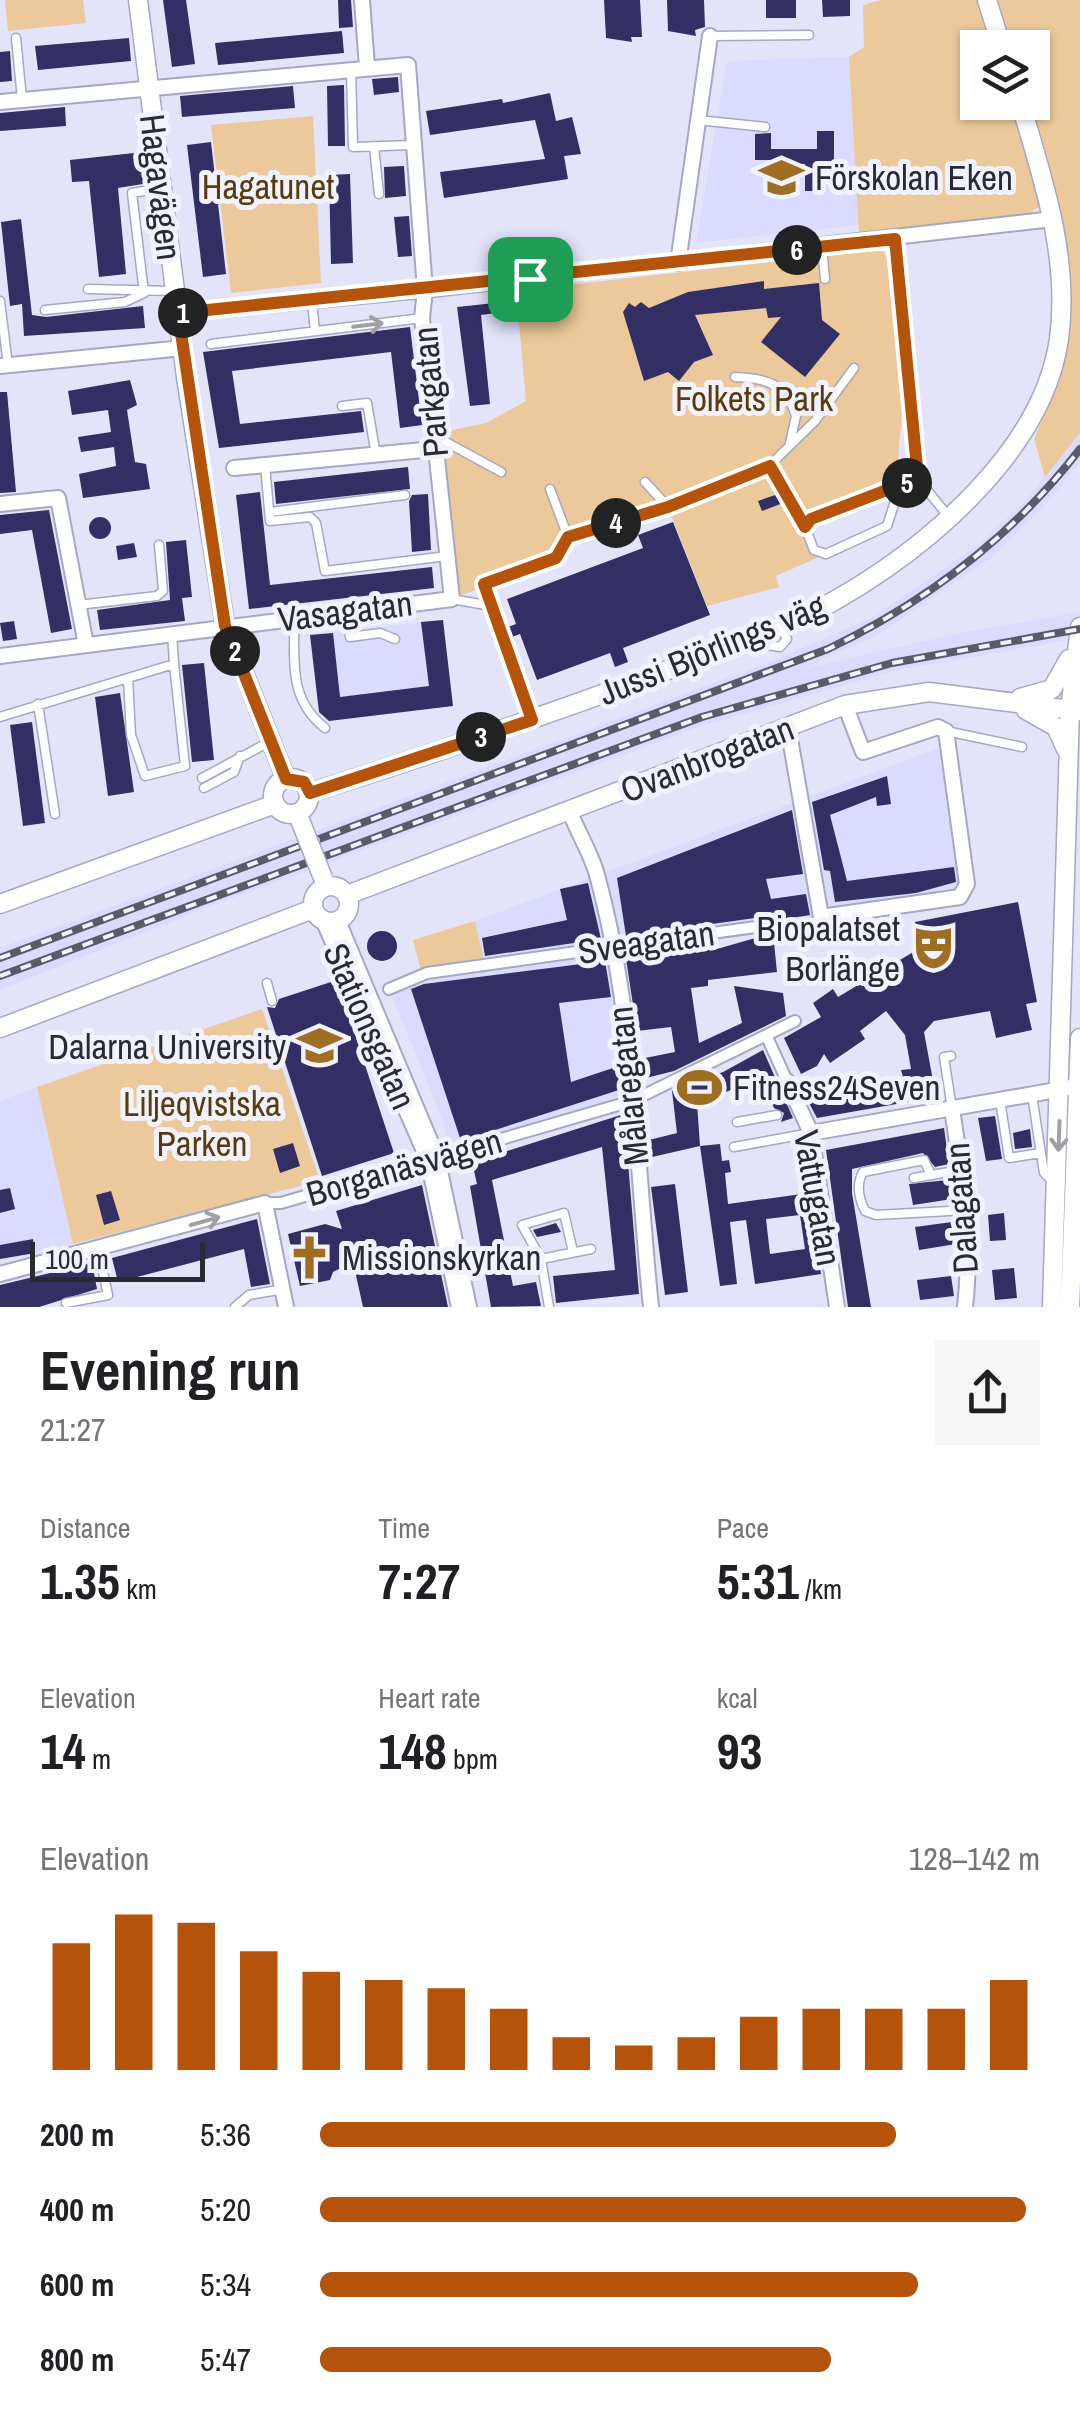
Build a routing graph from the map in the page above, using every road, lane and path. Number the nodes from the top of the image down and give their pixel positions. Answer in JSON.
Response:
{"nodes":[{"id":1,"x":138,"y":0,"type":"edge"},
{"id":2,"x":362,"y":0,"type":"edge"},
{"id":3,"x":987,"y":0,"type":"edge"},
{"id":4,"x":996,"y":30,"type":"edge"},
{"id":5,"x":810,"y":35,"type":"dead end"},
{"id":6,"x":710,"y":36,"type":"joint"},
{"id":7,"x":16,"y":38,"type":"dead end"},
{"id":8,"x":359,"y":68,"type":"junction"},
{"id":9,"x":149,"y":90,"type":"junction"},
{"id":10,"x":22,"y":100,"type":"junction"},
{"id":11,"x":0,"y":102,"type":"edge"},
{"id":12,"x":698,"y":120,"type":"junction"},
{"id":13,"x":1025,"y":120,"type":"edge"},
{"id":14,"x":765,"y":126,"type":"dead end"},
{"id":15,"x":414,"y":145,"type":"junction"},
{"id":16,"x":374,"y":146,"type":"junction"},
{"id":17,"x":161,"y":188,"type":"junction"},
{"id":18,"x":379,"y":194,"type":"dead end"},
{"id":19,"x":1053,"y":219,"type":"junction"},
{"id":20,"x":895,"y":239,"type":"junction"},
{"id":21,"x":822,"y":247,"type":"junction"},
{"id":22,"x":678,"y":263,"type":"junction"},
{"id":23,"x":826,"y":279,"type":"dead end"},
{"id":24,"x":88,"y":289,"type":"dead end"},
{"id":25,"x":426,"y":290,"type":"junction"},
{"id":26,"x":175,"y":291,"type":"junction"},
{"id":27,"x":144,"y":293,"type":"junction"},
{"id":28,"x":312,"y":300,"type":"junction"},
{"id":29,"x":0,"y":301,"type":"edge"},
{"id":30,"x":45,"y":310,"type":"dead end"},
{"id":31,"x":178,"y":313,"type":"junction"},
{"id":32,"x":1,"y":316,"type":"edge"},
{"id":33,"x":422,"y":318,"type":"junction"},
{"id":34,"x":315,"y":331,"type":"junction"},
{"id":35,"x":211,"y":344,"type":"dead end"},
{"id":36,"x":183,"y":348,"type":"junction"},
{"id":37,"x":4,"y":366,"type":"edge"},
{"id":38,"x":854,"y":368,"type":"dead end"},
{"id":39,"x":735,"y":377,"type":"dead end"},
{"id":40,"x":342,"y":406,"type":"dead end"},
{"id":41,"x":434,"y":442,"type":"junction"},
{"id":42,"x":789,"y":447,"type":"junction"},
{"id":43,"x":376,"y":455,"type":"junction"},
{"id":44,"x":264,"y":465,"type":"junction"},
{"id":45,"x":770,"y":466,"type":"junction"},
{"id":46,"x":234,"y":468,"type":"dead end"},
{"id":47,"x":501,"y":472,"type":"dead end"},
{"id":48,"x":918,"y":478,"type":"junction"},
{"id":49,"x":646,"y":482,"type":"dead end"},
{"id":50,"x":900,"y":486,"type":"junction"},
{"id":51,"x":550,"y":490,"type":"dead end"},
{"id":52,"x":406,"y":495,"type":"dead end"},
{"id":53,"x":0,"y":504,"type":"edge"},
{"id":54,"x":668,"y":507,"type":"junction"},
{"id":55,"x":270,"y":512,"type":"junction"},
{"id":56,"x":949,"y":517,"type":"junction"},
{"id":57,"x":805,"y":527,"type":"junction"},
{"id":58,"x":568,"y":537,"type":"junction"},
{"id":59,"x":159,"y":545,"type":"dead end"},
{"id":60,"x":447,"y":556,"type":"junction"},
{"id":61,"x":452,"y":599,"type":"junction"},
{"id":62,"x":78,"y":604,"type":"junction"},
{"id":63,"x":491,"y":606,"type":"junction"},
{"id":64,"x":347,"y":611,"type":"junction"},
{"id":65,"x":294,"y":618,"type":"junction"},
{"id":66,"x":225,"y":626,"type":"junction"},
{"id":67,"x":172,"y":632,"type":"junction"},
{"id":68,"x":1077,"y":636,"type":"edge"},
{"id":69,"x":395,"y":639,"type":"dead end"},
{"id":70,"x":86,"y":645,"type":"junction"},
{"id":71,"x":0,"y":656,"type":"edge"},
{"id":72,"x":174,"y":664,"type":"junction"},
{"id":73,"x":128,"y":678,"type":"junction"},
{"id":74,"x":1006,"y":701,"type":"junction"},
{"id":75,"x":38,"y":704,"type":"junction"},
{"id":76,"x":845,"y":706,"type":"junction"},
{"id":77,"x":1075,"y":710,"type":"edge"},
{"id":78,"x":0,"y":716,"type":"edge"},
{"id":79,"x":532,"y":720,"type":"junction"},
{"id":80,"x":788,"y":727,"type":"junction"},
{"id":81,"x":325,"y":728,"type":"dead end"},
{"id":82,"x":946,"y":731,"type":"junction"},
{"id":83,"x":271,"y":741,"type":"junction"},
{"id":84,"x":1022,"y":747,"type":"dead end"},
{"id":85,"x":240,"y":756,"type":"junction"},
{"id":86,"x":1069,"y":759,"type":"junction"},
{"id":87,"x":202,"y":778,"type":"dead end"},
{"id":88,"x":286,"y":779,"type":"junction"},
{"id":89,"x":204,"y":788,"type":"dead end"},
{"id":90,"x":310,"y":793,"type":"junction"},
{"id":91,"x":274,"y":804,"type":"junction"},
{"id":92,"x":570,"y":812,"type":"junction"},
{"id":93,"x":55,"y":814,"type":"dead end"},
{"id":94,"x":299,"y":816,"type":"junction"},
{"id":95,"x":324,"y":882,"type":"junction"},
{"id":96,"x":348,"y":896,"type":"junction"},
{"id":97,"x":0,"y":904,"type":"edge"},
{"id":98,"x":325,"y":917,"type":"junction"},
{"id":99,"x":821,"y":917,"type":"junction"},
{"id":100,"x":611,"y":946,"type":"junction"},
{"id":101,"x":267,"y":983,"type":"dead end"},
{"id":102,"x":389,"y":989,"type":"dead end"},
{"id":103,"x":272,"y":1001,"type":"dead end"},
{"id":104,"x":795,"y":1022,"type":"dead end"},
{"id":105,"x":0,"y":1028,"type":"edge"},
{"id":106,"x":767,"y":1037,"type":"junction"},
{"id":107,"x":1080,"y":1038,"type":"edge"},
{"id":108,"x":951,"y":1056,"type":"dead end"},
{"id":109,"x":787,"y":1080,"type":"joint"},
{"id":110,"x":836,"y":1082,"type":"dead end"},
{"id":111,"x":1073,"y":1087,"type":"edge"},
{"id":112,"x":1032,"y":1094,"type":"junction"},
{"id":113,"x":632,"y":1100,"type":"junction"},
{"id":114,"x":1000,"y":1100,"type":"junction"},
{"id":115,"x":798,"y":1107,"type":"junction"},
{"id":116,"x":952,"y":1108,"type":"junction"},
{"id":117,"x":778,"y":1115,"type":"dead end"},
{"id":118,"x":736,"y":1122,"type":"dead end"},
{"id":119,"x":811,"y":1132,"type":"junction"},
{"id":120,"x":734,"y":1147,"type":"dead end"},
{"id":121,"x":1041,"y":1153,"type":"junction"},
{"id":122,"x":432,"y":1159,"type":"junction"},
{"id":123,"x":962,"y":1170,"type":"junction"},
{"id":124,"x":930,"y":1175,"type":"junction"},
{"id":125,"x":914,"y":1178,"type":"dead end"},
{"id":126,"x":1057,"y":1185,"type":"junction"},
{"id":127,"x":265,"y":1204,"type":"junction"},
{"id":128,"x":968,"y":1210,"type":"junction"},
{"id":129,"x":591,"y":1248,"type":"dead end"},
{"id":130,"x":98,"y":1249,"type":"junction"},
{"id":131,"x":574,"y":1252,"type":"junction"},
{"id":132,"x":541,"y":1259,"type":"junction"},
{"id":133,"x":0,"y":1274,"type":"edge"},
{"id":134,"x":284,"y":1289,"type":"junction"},
{"id":135,"x":66,"y":1303,"type":"dead end"},
{"id":136,"x":651,"y":1306,"type":"edge"},
{"id":137,"x":236,"y":1307,"type":"edge"},
{"id":138,"x":286,"y":1307,"type":"edge"},
{"id":139,"x":459,"y":1307,"type":"edge"},
{"id":140,"x":469,"y":1307,"type":"edge"},
{"id":141,"x":549,"y":1307,"type":"edge"},
{"id":142,"x":637,"y":1307,"type":"edge"},
{"id":143,"x":837,"y":1307,"type":"edge"},
{"id":144,"x":965,"y":1307,"type":"edge"},
{"id":145,"x":1052,"y":1307,"type":"edge"},
{"id":146,"x":1070,"y":1307,"type":"edge"}],
"edges":[{"from":1,"to":9,"type":"street","name":"Hagavägen"},
{"from":2,"to":8,"type":"street"},
{"from":3,"to":4,"type":"street"},
{"from":5,"to":6,"type":"lane"},
{"from":6,"to":12,"type":"street"},
{"from":7,"to":10,"type":"lane"},
{"from":8,"to":9,"type":"street"},
{"from":8,"to":15,"type":"street","name":"Parkgatan"},
{"from":8,"to":16,"type":"lane"},
{"from":9,"to":10,"type":"street"},
{"from":9,"to":17,"type":"street","name":"Hagavägen"},
{"from":10,"to":11,"type":"street"},
{"from":12,"to":14,"type":"lane"},
{"from":12,"to":22,"type":"street"},
{"from":13,"to":19,"type":"street","name":"Jussi Björlings väg"},
{"from":15,"to":16,"type":"lane"},
{"from":15,"to":25,"type":"street","name":"Parkgatan"},
{"from":16,"to":18,"type":"lane"},
{"from":17,"to":26,"type":"street","name":"Hagavägen"},
{"from":17,"to":27,"type":"lane"},
{"from":19,"to":20,"type":"street"},
{"from":19,"to":56,"type":"street","name":"Jussi Björlings väg"},
{"from":20,"to":21,"type":"street"},
{"from":20,"to":48,"type":"lane"},
{"from":21,"to":22,"type":"street"},
{"from":21,"to":23,"type":"lane"},
{"from":22,"to":25,"type":"street"},
{"from":24,"to":27,"type":"lane"},
{"from":25,"to":28,"type":"street"},
{"from":25,"to":33,"type":"street","name":"Parkgatan"},
{"from":26,"to":27,"type":"lane"},
{"from":26,"to":31,"type":"street","name":"Hagavägen"},
{"from":27,"to":30,"type":"lane"},
{"from":28,"to":31,"type":"street"},
{"from":28,"to":34,"type":"lane"},
{"from":29,"to":32,"type":"lane"},
{"from":31,"to":36,"type":"street","name":"Hagavägen"},
{"from":32,"to":37,"type":"lane"},
{"from":34,"to":33,"type":"lane","one_way":true},
{"from":33,"to":41,"type":"street","name":"Parkgatan"},
{"from":34,"to":35,"type":"lane"},
{"from":36,"to":37,"type":"street"},
{"from":36,"to":66,"type":"street","name":"Hagavägen"},
{"from":38,"to":42,"type":"lane"},
{"from":39,"to":42,"type":"lane"},
{"from":40,"to":43,"type":"lane"},
{"from":41,"to":43,"type":"street"},
{"from":41,"to":47,"type":"lane"},
{"from":41,"to":60,"type":"street","name":"Parkgatan"},
{"from":42,"to":45,"type":"lane"},
{"from":43,"to":44,"type":"street"},
{"from":44,"to":46,"type":"street"},
{"from":44,"to":55,"type":"lane"},
{"from":45,"to":54,"type":"lane"},
{"from":45,"to":57,"type":"lane"},
{"from":48,"to":50,"type":"lane"},
{"from":48,"to":56,"type":"lane"},
{"from":49,"to":54,"type":"lane"},
{"from":50,"to":57,"type":"lane"},
{"from":50,"to":57,"type":"lane"},
{"from":51,"to":58,"type":"lane"},
{"from":52,"to":55,"type":"lane"},
{"from":53,"to":62,"type":"street"},
{"from":54,"to":58,"type":"lane"},
{"from":55,"to":60,"type":"lane"},
{"from":56,"to":79,"type":"street","name":"Jussi Björlings väg"},
{"from":58,"to":63,"type":"lane"},
{"from":59,"to":62,"type":"lane"},
{"from":60,"to":61,"type":"street","name":"Parkgatan"},
{"from":61,"to":63,"type":"lane"},
{"from":61,"to":64,"type":"street","name":"Vasagatan"},
{"from":62,"to":70,"type":"street"},
{"from":63,"to":79,"type":"lane"},
{"from":64,"to":65,"type":"street","name":"Vasagatan"},
{"from":64,"to":69,"type":"lane"},
{"from":65,"to":66,"type":"street","name":"Vasagatan"},
{"from":65,"to":81,"type":"lane"},
{"from":66,"to":67,"type":"street","name":"Vasagatan"},
{"from":66,"to":83,"type":"street","name":"Hagavägen"},
{"from":67,"to":70,"type":"street","name":"Vasagatan"},
{"from":67,"to":72,"type":"lane"},
{"from":68,"to":74,"type":"street"},
{"from":68,"to":77,"type":"street"},
{"from":70,"to":71,"type":"street","name":"Vasagatan"},
{"from":72,"to":73,"type":"lane"},
{"from":72,"to":73,"type":"lane"},
{"from":73,"to":75,"type":"lane"},
{"from":74,"to":76,"type":"street","name":"Ovanbrogatan"},
{"from":74,"to":77,"type":"street","name":"Ovanbrogatan"},
{"from":74,"to":86,"type":"street"},
{"from":75,"to":78,"type":"lane"},
{"from":75,"to":93,"type":"lane"},
{"from":76,"to":80,"type":"street","name":"Ovanbrogatan"},
{"from":76,"to":82,"type":"street"},
{"from":77,"to":86,"type":"street"},
{"from":79,"to":90,"type":"street","name":"Jussi Björlings väg"},
{"from":80,"to":92,"type":"street","name":"Ovanbrogatan"},
{"from":80,"to":99,"type":"street"},
{"from":82,"to":84,"type":"lane"},
{"from":82,"to":99,"type":"street","name":"Sveagatan"},
{"from":83,"to":85,"type":"lane"},
{"from":83,"to":88,"type":"street","name":"Hagavägen"},
{"from":85,"to":87,"type":"lane"},
{"from":85,"to":89,"type":"lane"},
{"from":86,"to":111,"type":"street"},
{"from":88,"to":90,"type":"street"},
{"from":88,"to":91,"type":"street"},
{"from":90,"to":94,"type":"street"},
{"from":91,"to":94,"type":"street"},
{"from":91,"to":97,"type":"street"},
{"from":92,"to":96,"type":"street","name":"Ovanbrogatan"},
{"from":92,"to":100,"type":"street","name":"Målaregatan"},
{"from":94,"to":95,"type":"street","bridge":true},
{"from":95,"to":96,"type":"street"},
{"from":95,"to":98,"type":"street"},
{"from":96,"to":98,"type":"street"},
{"from":98,"to":105,"type":"street"},
{"from":98,"to":122,"type":"street","name":"Stationsgatan"},
{"from":99,"to":100,"type":"street","name":"Sveagatan"},
{"from":100,"to":102,"type":"street","name":"Sveagatan"},
{"from":100,"to":113,"type":"street","name":"Målaregatan"},
{"from":101,"to":103,"type":"lane"},
{"from":104,"to":106,"type":"street","name":"Borganäsvägen"},
{"from":106,"to":109,"type":"street","name":"Vattugatan"},
{"from":106,"to":113,"type":"street","name":"Borganäsvägen"},
{"from":107,"to":111,"type":"street"},
{"from":108,"to":116,"type":"lane"},
{"from":109,"to":115,"type":"street","name":"Vattugatan"},
{"from":110,"to":115,"type":"lane"},
{"from":111,"to":112,"type":"street"},
{"from":111,"to":126,"type":"street","one_way":true},
{"from":111,"to":146,"type":"street"},
{"from":112,"to":114,"type":"street"},
{"from":112,"to":121,"type":"lane"},
{"from":113,"to":122,"type":"street","name":"Borganäsvägen"},
{"from":113,"to":136,"type":"street","name":"Målaregatan"},
{"from":114,"to":116,"type":"street"},
{"from":114,"to":121,"type":"lane"},
{"from":115,"to":119,"type":"street","name":"Vattugatan"},
{"from":116,"to":119,"type":"street"},
{"from":116,"to":123,"type":"street","name":"Dalagatan"},
{"from":117,"to":118,"type":"lane"},
{"from":119,"to":120,"type":"lane"},
{"from":119,"to":143,"type":"street","name":"Vattugatan"},
{"from":121,"to":126,"type":"lane"},
{"from":122,"to":127,"type":"street","name":"Borganäsvägen"},
{"from":122,"to":139,"type":"street","name":"Stationsgatan"},
{"from":122,"to":140,"type":"street","name":"Stationsgatan"},
{"from":123,"to":124,"type":"lane"},
{"from":123,"to":128,"type":"street","name":"Dalagatan"},
{"from":124,"to":125,"type":"lane"},
{"from":124,"to":128,"type":"lane"},
{"from":126,"to":145,"type":"street"},
{"from":130,"to":127,"type":"street","name":"Borganäsvägen","one_way":true},
{"from":127,"to":134,"type":"street"},
{"from":128,"to":144,"type":"street","name":"Dalagatan"},
{"from":129,"to":131,"type":"lane"},
{"from":130,"to":133,"type":"street","name":"Borganäsvägen"},
{"from":130,"to":135,"type":"lane"},
{"from":131,"to":132,"type":"lane"},
{"from":131,"to":132,"type":"lane"},
{"from":132,"to":141,"type":"lane"},
{"from":134,"to":137,"type":"lane"},
{"from":134,"to":138,"type":"street"},
{"from":136,"to":142,"type":"street"}]}
